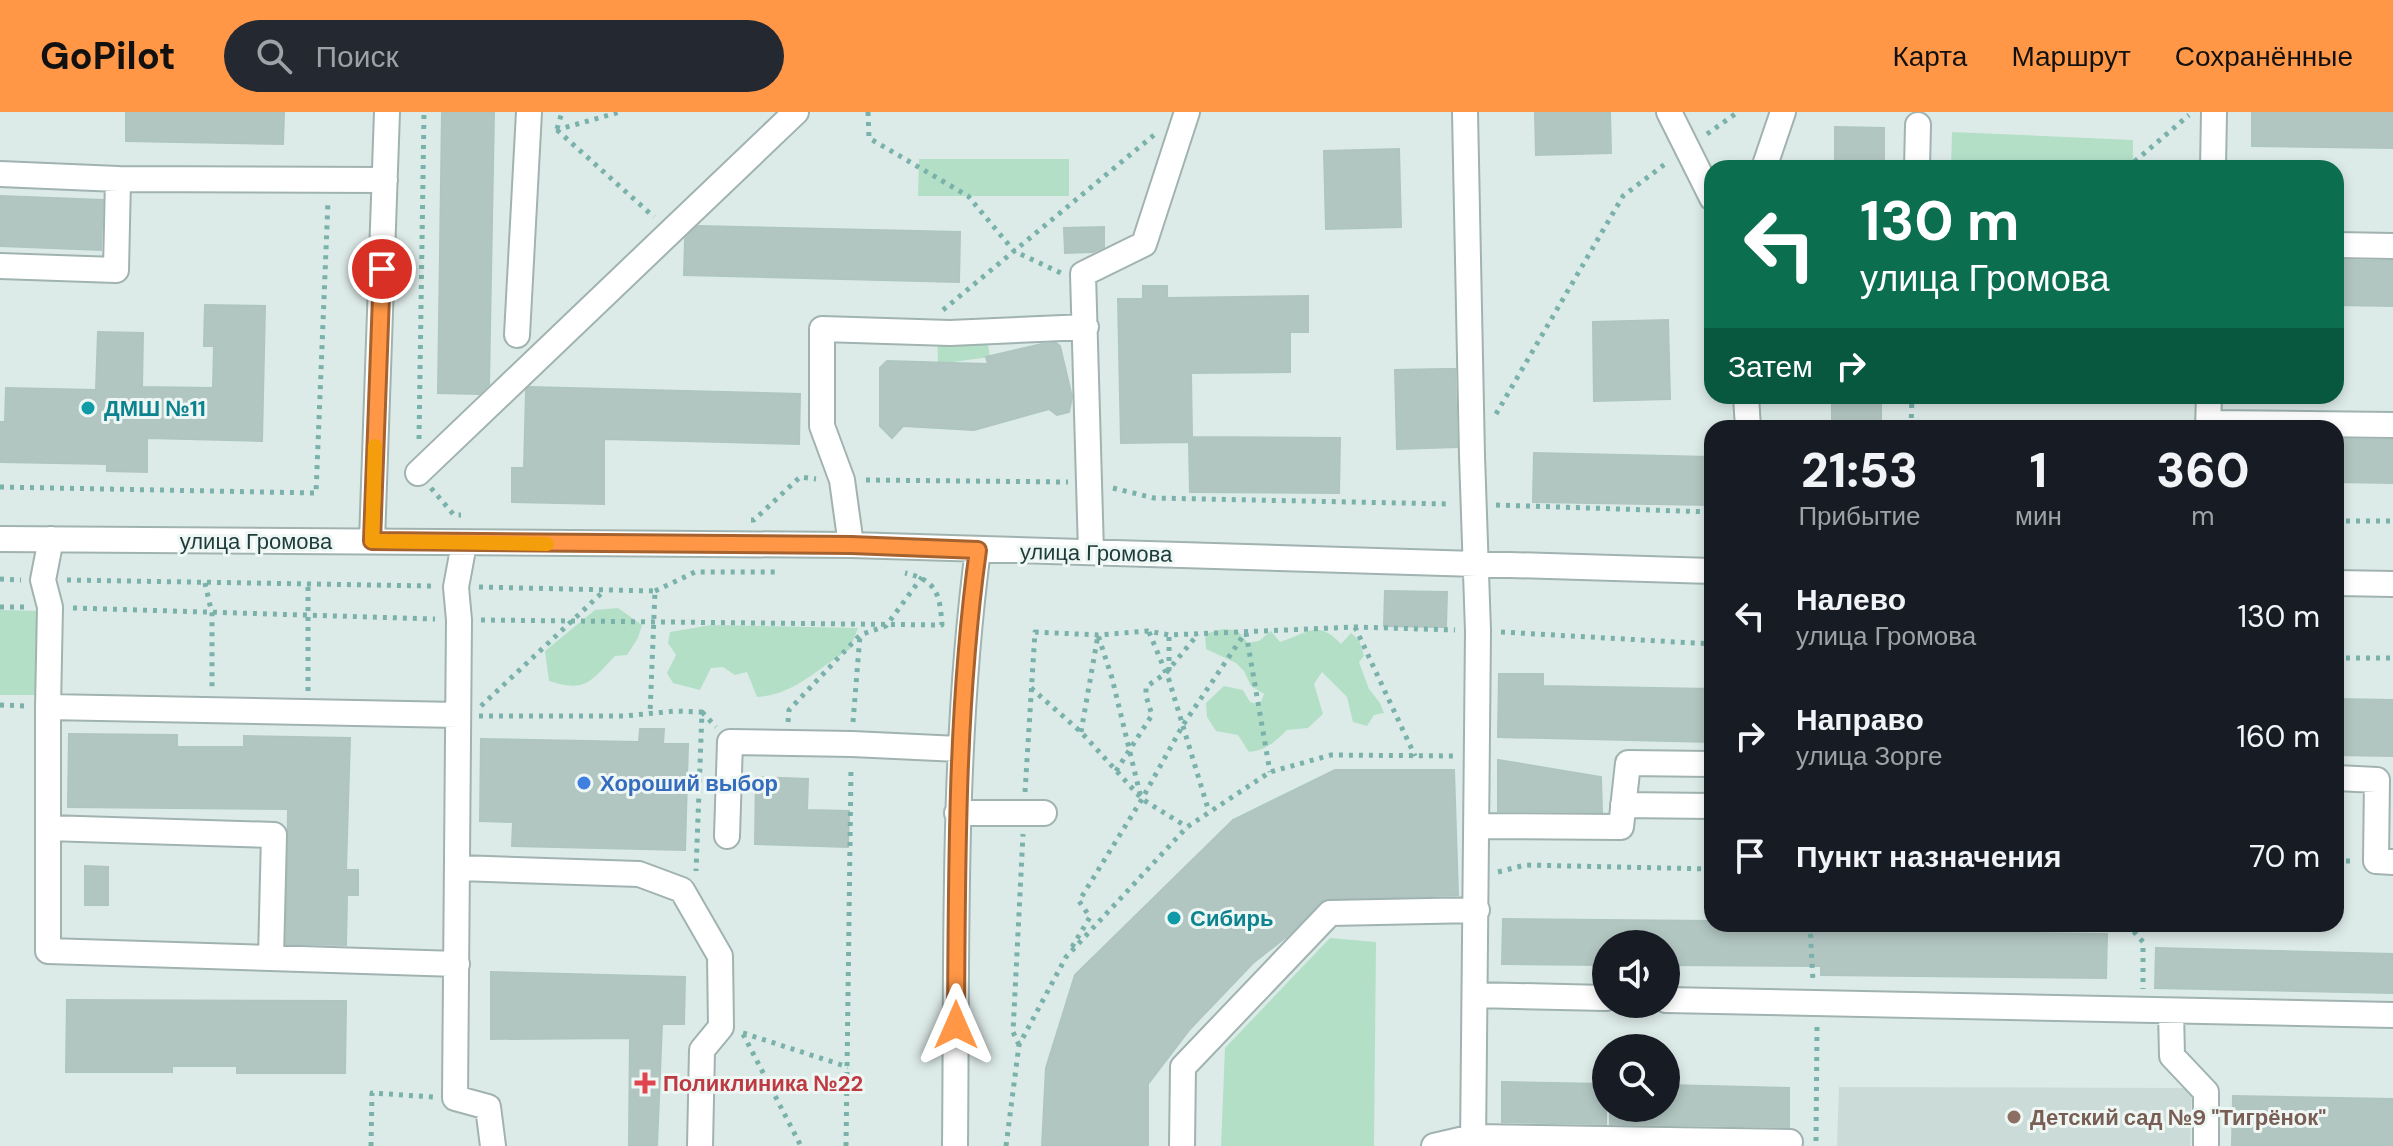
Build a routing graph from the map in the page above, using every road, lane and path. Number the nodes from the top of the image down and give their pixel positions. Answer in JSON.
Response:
{"nodes":[{"id":1,"x":387,"y":112,"type":"edge"},
{"id":2,"x":424,"y":112,"type":"edge"},
{"id":3,"x":529,"y":112,"type":"edge"},
{"id":4,"x":562,"y":112,"type":"edge"},
{"id":5,"x":620,"y":112,"type":"edge"},
{"id":6,"x":796,"y":112,"type":"edge"},
{"id":7,"x":868,"y":112,"type":"edge"},
{"id":8,"x":1187,"y":112,"type":"edge"},
{"id":9,"x":1465,"y":112,"type":"edge"},
{"id":10,"x":1669,"y":112,"type":"edge"},
{"id":11,"x":1738,"y":112,"type":"edge"},
{"id":12,"x":1783,"y":112,"type":"edge"},
{"id":13,"x":2193,"y":112,"type":"edge"},
{"id":14,"x":2214,"y":112,"type":"edge"},
{"id":15,"x":1918,"y":125,"type":"dead end"},
{"id":16,"x":557,"y":130,"type":"junction"},
{"id":17,"x":1156,"y":133,"type":"dead end"},
{"id":18,"x":1687,"y":148,"type":"junction"},
{"id":19,"x":1767,"y":160,"type":"edge"},
{"id":20,"x":1917,"y":160,"type":"edge"},
{"id":21,"x":2136,"y":160,"type":"edge"},
{"id":22,"x":2213,"y":160,"type":"edge"},
{"id":23,"x":0,"y":174,"type":"edge"},
{"id":24,"x":118,"y":179,"type":"junction"},
{"id":25,"x":328,"y":180,"type":"junction"},
{"id":26,"x":385,"y":180,"type":"junction"},
{"id":27,"x":1704,"y":182,"type":"edge"},
{"id":28,"x":670,"y":232,"type":"junction"},
{"id":29,"x":2344,"y":245,"type":"edge"},
{"id":30,"x":2393,"y":246,"type":"edge"},
{"id":31,"x":1014,"y":251,"type":"junction"},
{"id":32,"x":0,"y":266,"type":"edge"},
{"id":33,"x":1072,"y":278,"type":"dead end"},
{"id":34,"x":1086,"y":327,"type":"junction"},
{"id":35,"x":916,"y":333,"type":"junction"},
{"id":36,"x":517,"y":335,"type":"dead end"},
{"id":37,"x":1495,"y":415,"type":"dead end"},
{"id":38,"x":2344,"y":425,"type":"edge"},
{"id":39,"x":2393,"y":425,"type":"edge"},
{"id":40,"x":418,"y":473,"type":"junction"},
{"id":41,"x":842,"y":480,"type":"junction"},
{"id":42,"x":1089,"y":482,"type":"junction"},
{"id":43,"x":0,"y":487,"type":"edge"},
{"id":44,"x":1474,"y":504,"type":"junction"},
{"id":45,"x":1704,"y":512,"type":"edge"},
{"id":46,"x":470,"y":515,"type":"dead end"},
{"id":47,"x":738,"y":519,"type":"dead end"},
{"id":48,"x":2344,"y":521,"type":"edge"},
{"id":49,"x":2393,"y":521,"type":"edge"},
{"id":50,"x":0,"y":539,"type":"edge"},
{"id":51,"x":51,"y":539,"type":"junction"},
{"id":52,"x":372,"y":541,"type":"junction"},
{"id":53,"x":464,"y":544,"type":"junction"},
{"id":54,"x":851,"y":545,"type":"junction"},
{"id":55,"x":978,"y":550,"type":"junction"},
{"id":56,"x":1091,"y":552,"type":"junction"},
{"id":57,"x":1475,"y":564,"type":"junction"},
{"id":58,"x":899,"y":571,"type":"dead end"},
{"id":59,"x":1704,"y":571,"type":"edge"},
{"id":60,"x":790,"y":572,"type":"dead end"},
{"id":61,"x":922,"y":577,"type":"junction"},
{"id":62,"x":0,"y":579,"type":"edge"},
{"id":63,"x":43,"y":580,"type":"junction"},
{"id":64,"x":205,"y":583,"type":"junction"},
{"id":65,"x":2344,"y":583,"type":"edge"},
{"id":66,"x":308,"y":584,"type":"junction"},
{"id":67,"x":2393,"y":584,"type":"edge"},
{"id":68,"x":456,"y":587,"type":"junction"},
{"id":69,"x":606,"y":590,"type":"junction"},
{"id":70,"x":655,"y":591,"type":"junction"},
{"id":71,"x":942,"y":625,"type":"dead end"},
{"id":72,"x":1355,"y":627,"type":"junction"},
{"id":73,"x":1148,"y":631,"type":"junction"},
{"id":74,"x":1478,"y":631,"type":"junction"},
{"id":75,"x":1245,"y":632,"type":"junction"},
{"id":76,"x":1198,"y":633,"type":"junction"},
{"id":77,"x":860,"y":635,"type":"junction"},
{"id":78,"x":1098,"y":635,"type":"junction"},
{"id":79,"x":1169,"y":635,"type":"junction"},
{"id":80,"x":1704,"y":644,"type":"edge"},
{"id":81,"x":2344,"y":658,"type":"edge"},
{"id":82,"x":2393,"y":658,"type":"edge"},
{"id":83,"x":1168,"y":674,"type":"junction"},
{"id":84,"x":1031,"y":688,"type":"junction"},
{"id":85,"x":48,"y":707,"type":"junction"},
{"id":86,"x":212,"y":709,"type":"junction"},
{"id":87,"x":308,"y":711,"type":"junction"},
{"id":88,"x":650,"y":714,"type":"junction"},
{"id":89,"x":458,"y":715,"type":"junction"},
{"id":90,"x":1183,"y":725,"type":"junction"},
{"id":91,"x":1081,"y":732,"type":"junction"},
{"id":92,"x":787,"y":743,"type":"junction"},
{"id":93,"x":852,"y":744,"type":"junction"},
{"id":94,"x":959,"y":749,"type":"junction"},
{"id":95,"x":1130,"y":750,"type":"junction"},
{"id":96,"x":1415,"y":756,"type":"junction"},
{"id":97,"x":1479,"y":756,"type":"junction"},
{"id":98,"x":1704,"y":764,"type":"edge"},
{"id":99,"x":1116,"y":771,"type":"junction"},
{"id":100,"x":1270,"y":772,"type":"junction"},
{"id":101,"x":2344,"y":778,"type":"edge"},
{"id":102,"x":1142,"y":799,"type":"junction"},
{"id":103,"x":1623,"y":805,"type":"junction"},
{"id":104,"x":1704,"y":806,"type":"edge"},
{"id":105,"x":1034,"y":812,"type":"junction"},
{"id":106,"x":957,"y":813,"type":"junction"},
{"id":107,"x":1209,"y":813,"type":"junction"},
{"id":108,"x":1478,"y":826,"type":"junction"},
{"id":109,"x":1187,"y":827,"type":"junction"},
{"id":110,"x":48,"y":828,"type":"junction"},
{"id":111,"x":727,"y":836,"type":"dead end"},
{"id":112,"x":2393,"y":862,"type":"edge"},
{"id":113,"x":459,"y":868,"type":"junction"},
{"id":114,"x":1704,"y":869,"type":"edge"},
{"id":115,"x":1477,"y":876,"type":"junction"},
{"id":116,"x":682,"y":890,"type":"junction"},
{"id":117,"x":1477,"y":910,"type":"junction"},
{"id":118,"x":1810,"y":932,"type":"edge"},
{"id":119,"x":2134,"y":932,"type":"edge"},
{"id":120,"x":1066,"y":957,"type":"junction"},
{"id":121,"x":271,"y":958,"type":"junction"},
{"id":122,"x":457,"y":964,"type":"junction"},
{"id":123,"x":1475,"y":995,"type":"junction"},
{"id":124,"x":1592,"y":998,"type":"edge"},
{"id":125,"x":1680,"y":1000,"type":"edge"},
{"id":126,"x":1818,"y":1003,"type":"junction"},
{"id":127,"x":2144,"y":1010,"type":"junction"},
{"id":128,"x":2171,"y":1011,"type":"junction"},
{"id":129,"x":2393,"y":1015,"type":"edge"},
{"id":130,"x":732,"y":1030,"type":"junction"},
{"id":131,"x":1019,"y":1045,"type":"junction"},
{"id":132,"x":848,"y":1067,"type":"junction"},
{"id":133,"x":455,"y":1098,"type":"junction"},
{"id":134,"x":1473,"y":1142,"type":"edge"},
{"id":135,"x":1790,"y":1142,"type":"dead end"},
{"id":136,"x":371,"y":1146,"type":"edge"},
{"id":137,"x":493,"y":1146,"type":"edge"},
{"id":138,"x":700,"y":1146,"type":"edge"},
{"id":139,"x":801,"y":1146,"type":"edge"},
{"id":140,"x":846,"y":1146,"type":"edge"},
{"id":141,"x":955,"y":1146,"type":"edge"},
{"id":142,"x":1006,"y":1146,"type":"edge"},
{"id":143,"x":1182,"y":1146,"type":"edge"},
{"id":144,"x":1434,"y":1146,"type":"edge"},
{"id":145,"x":1816,"y":1146,"type":"edge"},
{"id":146,"x":2206,"y":1146,"type":"edge"}],
"edges":[{"from":1,"to":26,"type":"street"},
{"from":2,"to":40,"type":"path"},
{"from":3,"to":36,"type":"street"},
{"from":4,"to":16,"type":"path"},
{"from":5,"to":16,"type":"path"},
{"from":6,"to":28,"type":"street"},
{"from":7,"to":31,"type":"path"},
{"from":8,"to":34,"type":"street"},
{"from":9,"to":44,"type":"street"},
{"from":10,"to":18,"type":"street"},
{"from":11,"to":18,"type":"path"},
{"from":12,"to":19,"type":"street"},
{"from":13,"to":21,"type":"path"},
{"from":14,"to":22,"type":"street"},
{"from":15,"to":20,"type":"street"},
{"from":16,"to":28,"type":"path"},
{"from":17,"to":31,"type":"path"},
{"from":18,"to":27,"type":"street"},
{"from":18,"to":37,"type":"path"},
{"from":23,"to":24,"type":"street"},
{"from":24,"to":25,"type":"street"},
{"from":24,"to":32,"type":"street"},
{"from":25,"to":26,"type":"street"},
{"from":25,"to":43,"type":"path"},
{"from":26,"to":52,"type":"street"},
{"from":28,"to":40,"type":"street"},
{"from":29,"to":30,"type":"street"},
{"from":31,"to":33,"type":"path"},
{"from":31,"to":35,"type":"path"},
{"from":34,"to":35,"type":"street"},
{"from":34,"to":42,"type":"street"},
{"from":35,"to":41,"type":"street"},
{"from":38,"to":39,"type":"street"},
{"from":40,"to":46,"type":"path"},
{"from":41,"to":42,"type":"path"},
{"from":41,"to":47,"type":"path"},
{"from":41,"to":54,"type":"street"},
{"from":42,"to":44,"type":"path"},
{"from":42,"to":56,"type":"street"},
{"from":44,"to":45,"type":"path"},
{"from":44,"to":57,"type":"street"},
{"from":48,"to":49,"type":"path"},
{"from":50,"to":51,"type":"street","name":"улица Громова"},
{"from":51,"to":52,"type":"street","name":"улица Громова"},
{"from":51,"to":63,"type":"street"},
{"from":52,"to":53,"type":"street","name":"улица Громова"},
{"from":53,"to":54,"type":"street","name":"улица Громова"},
{"from":53,"to":68,"type":"street"},
{"from":54,"to":55,"type":"street","name":"улица Громова"},
{"from":55,"to":56,"type":"street","name":"улица Громова"},
{"from":55,"to":94,"type":"street"},
{"from":56,"to":57,"type":"street","name":"улица Громова"},
{"from":57,"to":59,"type":"street","name":"улица Громова"},
{"from":57,"to":74,"type":"street"},
{"from":58,"to":61,"type":"path"},
{"from":60,"to":70,"type":"path"},
{"from":61,"to":71,"type":"path"},
{"from":61,"to":77,"type":"path"},
{"from":62,"to":63,"type":"path"},
{"from":63,"to":64,"type":"path"},
{"from":63,"to":85,"type":"street"},
{"from":64,"to":66,"type":"path"},
{"from":64,"to":86,"type":"path"},
{"from":65,"to":67,"type":"street"},
{"from":66,"to":68,"type":"path"},
{"from":66,"to":87,"type":"path"},
{"from":68,"to":69,"type":"path"},
{"from":68,"to":89,"type":"street"},
{"from":69,"to":70,"type":"path"},
{"from":69,"to":88,"type":"path"},
{"from":70,"to":88,"type":"path"},
{"from":72,"to":74,"type":"path"},
{"from":72,"to":75,"type":"path"},
{"from":72,"to":96,"type":"path"},
{"from":73,"to":78,"type":"path"},
{"from":73,"to":79,"type":"path"},
{"from":73,"to":83,"type":"path"},
{"from":74,"to":80,"type":"path"},
{"from":74,"to":97,"type":"street"},
{"from":75,"to":76,"type":"path"},
{"from":75,"to":90,"type":"path"},
{"from":75,"to":100,"type":"path"},
{"from":76,"to":79,"type":"path"},
{"from":76,"to":83,"type":"path"},
{"from":77,"to":92,"type":"path"},
{"from":77,"to":93,"type":"path"},
{"from":78,"to":84,"type":"path"},
{"from":78,"to":91,"type":"path"},
{"from":78,"to":95,"type":"path"},
{"from":79,"to":83,"type":"path"},
{"from":81,"to":82,"type":"path"},
{"from":83,"to":90,"type":"path"},
{"from":83,"to":95,"type":"path"},
{"from":84,"to":91,"type":"path"},
{"from":84,"to":105,"type":"path"},
{"from":85,"to":86,"type":"street"},
{"from":85,"to":110,"type":"street"},
{"from":86,"to":87,"type":"street"},
{"from":87,"to":89,"type":"street"},
{"from":88,"to":116,"type":"path"},
{"from":89,"to":113,"type":"street"},
{"from":90,"to":102,"type":"path"},
{"from":90,"to":107,"type":"path"},
{"from":91,"to":99,"type":"path"},
{"from":92,"to":93,"type":"street"},
{"from":92,"to":111,"type":"street"},
{"from":93,"to":94,"type":"street"},
{"from":93,"to":132,"type":"path"},
{"from":94,"to":106,"type":"street"},
{"from":95,"to":99,"type":"path"},
{"from":95,"to":102,"type":"path"},
{"from":96,"to":97,"type":"path"},
{"from":96,"to":100,"type":"path"},
{"from":97,"to":108,"type":"street"},
{"from":98,"to":103,"type":"street"},
{"from":99,"to":102,"type":"path"},
{"from":100,"to":107,"type":"path"},
{"from":101,"to":112,"type":"street"},
{"from":102,"to":109,"type":"path"},
{"from":102,"to":120,"type":"path"},
{"from":103,"to":104,"type":"street"},
{"from":103,"to":108,"type":"street"},
{"from":105,"to":106,"type":"street"},
{"from":105,"to":131,"type":"path"},
{"from":106,"to":141,"type":"street"},
{"from":107,"to":109,"type":"path"},
{"from":108,"to":115,"type":"street"},
{"from":109,"to":120,"type":"path"},
{"from":110,"to":121,"type":"street"},
{"from":110,"to":121,"type":"street"},
{"from":113,"to":116,"type":"street"},
{"from":113,"to":122,"type":"street"},
{"from":114,"to":115,"type":"path"},
{"from":115,"to":117,"type":"street"},
{"from":116,"to":130,"type":"street"},
{"from":117,"to":123,"type":"street"},
{"from":117,"to":143,"type":"street"},
{"from":118,"to":126,"type":"path"},
{"from":119,"to":127,"type":"path"},
{"from":120,"to":131,"type":"path"},
{"from":121,"to":122,"type":"street"},
{"from":122,"to":133,"type":"street"},
{"from":123,"to":124,"type":"street"},
{"from":123,"to":134,"type":"street"},
{"from":125,"to":126,"type":"street"},
{"from":126,"to":127,"type":"street"},
{"from":126,"to":145,"type":"path"},
{"from":127,"to":128,"type":"street"},
{"from":128,"to":129,"type":"street"},
{"from":128,"to":146,"type":"street"},
{"from":130,"to":132,"type":"path"},
{"from":130,"to":138,"type":"street"},
{"from":130,"to":139,"type":"path"},
{"from":131,"to":142,"type":"path"},
{"from":132,"to":140,"type":"path"},
{"from":133,"to":136,"type":"path"},
{"from":133,"to":137,"type":"street"},
{"from":134,"to":135,"type":"street"},
{"from":134,"to":144,"type":"street"}]}
